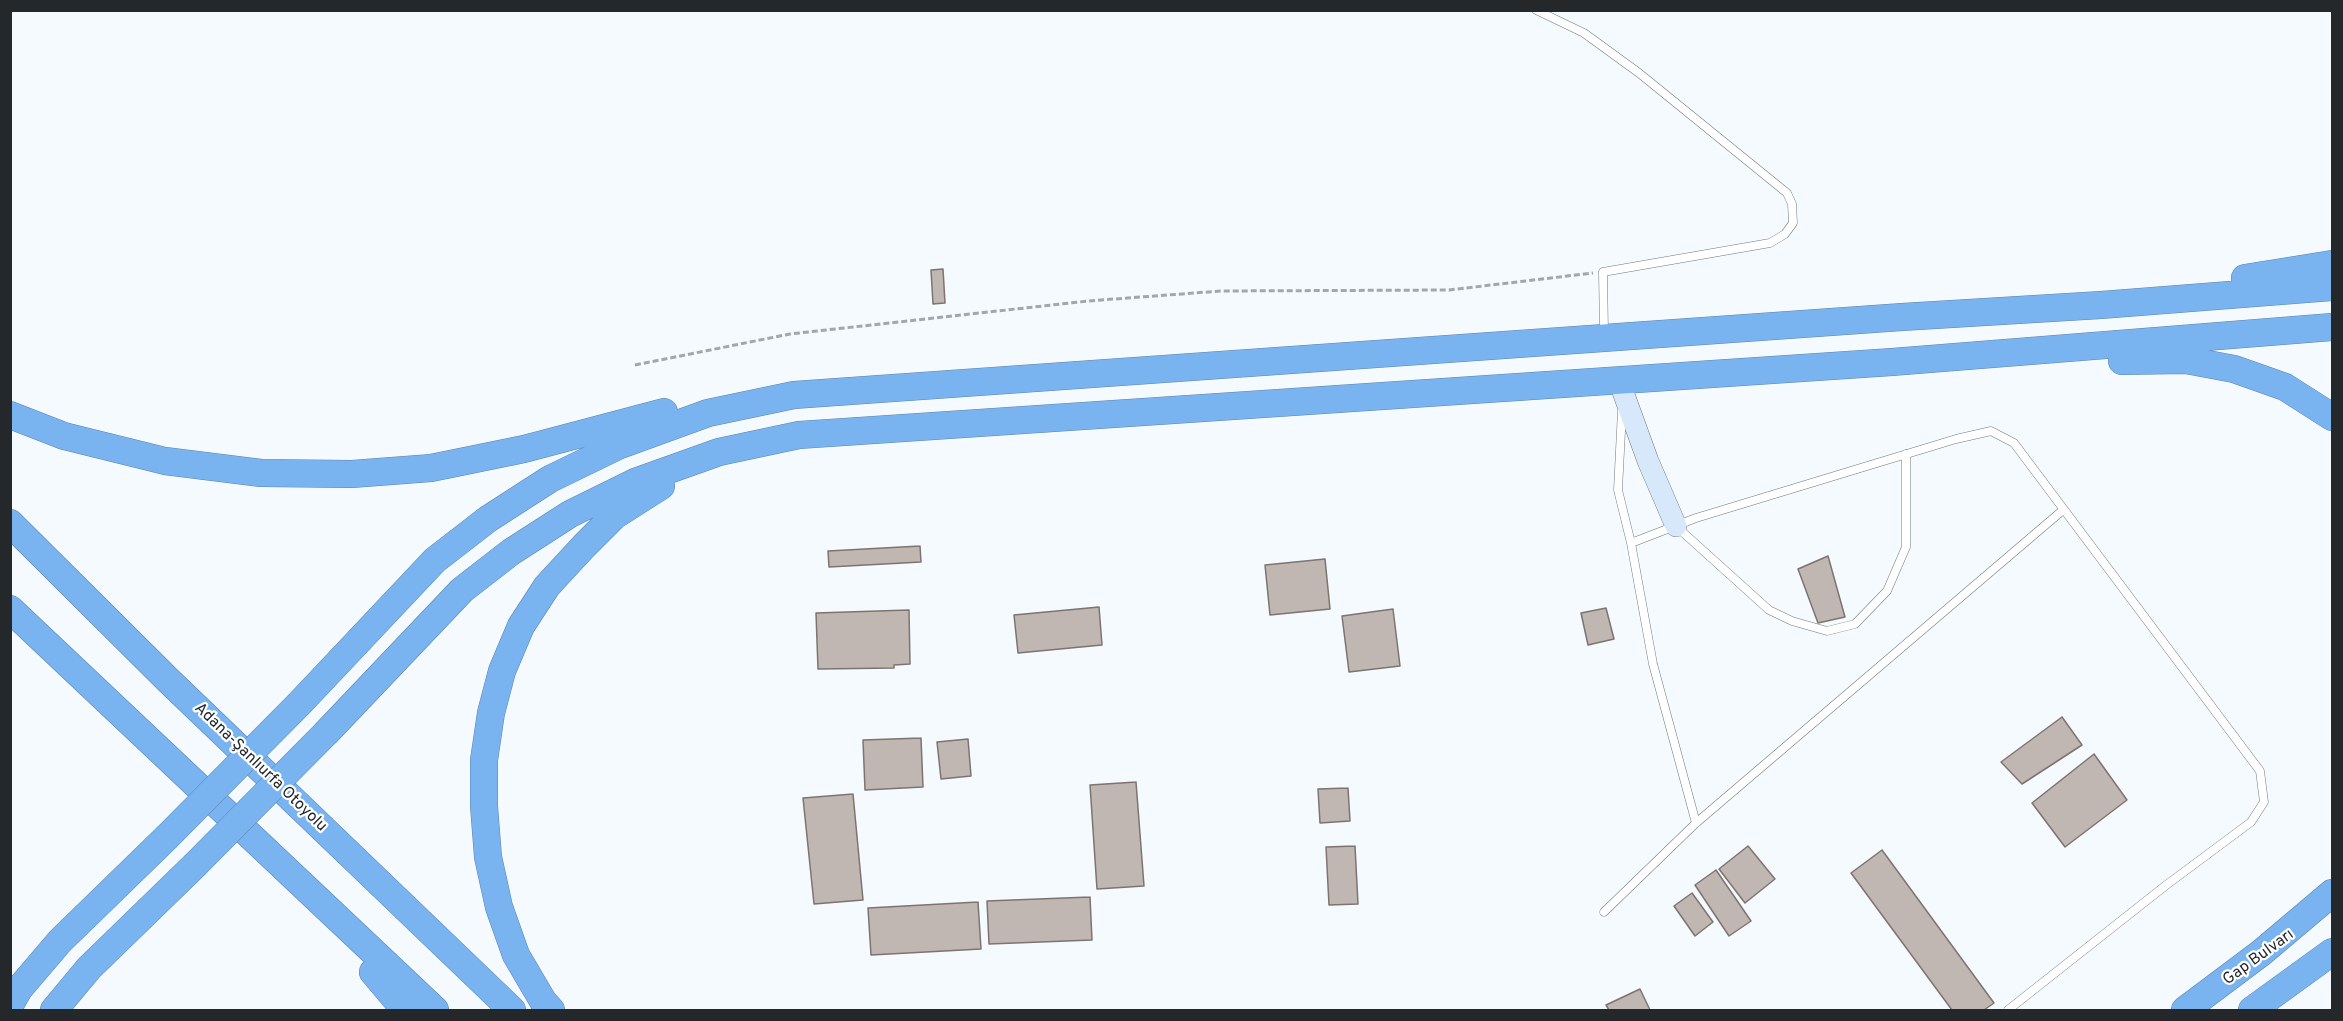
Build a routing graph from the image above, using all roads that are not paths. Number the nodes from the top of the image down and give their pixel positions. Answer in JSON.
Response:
{"nodes":[{"id":1,"x":1536,"y":10,"type":"edge"},
{"id":2,"x":2332,"y":264,"type":"edge"},
{"id":3,"x":2332,"y":287,"type":"edge"},
{"id":4,"x":1902,"y":317,"type":"junction"},
{"id":5,"x":2332,"y":327,"type":"edge"},
{"id":6,"x":1604,"y":338,"type":"junction"},
{"id":7,"x":1892,"y":362,"type":"junction"},
{"id":8,"x":936,"y":385,"type":"junction"},
{"id":9,"x":1624,"y":386,"type":"junction"},
{"id":10,"x":10,"y":415,"type":"edge"},
{"id":11,"x":2332,"y":417,"type":"edge"},
{"id":12,"x":939,"y":425,"type":"junction"},
{"id":13,"x":1906,"y":454,"type":"junction"},
{"id":14,"x":2063,"y":510,"type":"junction"},
{"id":15,"x":10,"y":523,"type":"edge"},
{"id":16,"x":1676,"y":526,"type":"junction"},
{"id":17,"x":1631,"y":543,"type":"junction"},
{"id":18,"x":10,"y":609,"type":"edge"},
{"id":19,"x":127,"y":720,"type":"junction"},
{"id":20,"x":1696,"y":823,"type":"junction"},
{"id":21,"x":2332,"y":893,"type":"edge"},
{"id":22,"x":2332,"y":905,"type":"edge"},
{"id":23,"x":1605,"y":912,"type":"dead end"},
{"id":24,"x":2332,"y":952,"type":"edge"},
{"id":25,"x":2332,"y":960,"type":"edge"},
{"id":26,"x":10,"y":1005,"type":"edge"},
{"id":27,"x":54,"y":1011,"type":"edge"},
{"id":28,"x":405,"y":1011,"type":"edge"},
{"id":29,"x":435,"y":1011,"type":"edge"},
{"id":30,"x":512,"y":1011,"type":"edge"},
{"id":31,"x":551,"y":1011,"type":"edge"},
{"id":32,"x":2008,"y":1011,"type":"edge"},
{"id":33,"x":2186,"y":1011,"type":"edge"},
{"id":34,"x":2252,"y":1011,"type":"edge"},
{"id":35,"x":2257,"y":1011,"type":"edge"}],
"edges":[{"from":1,"to":6,"type":"lane"},
{"from":2,"to":4,"type":"highway"},
{"from":3,"to":4,"type":"highway"},
{"from":4,"to":6,"type":"highway"},
{"from":5,"to":7,"type":"highway"},
{"from":6,"to":8,"type":"highway"},
{"from":7,"to":9,"type":"highway"},
{"from":7,"to":11,"type":"highway"},
{"from":8,"to":10,"type":"highway"},
{"from":8,"to":26,"type":"highway","bridge":true},
{"from":9,"to":12,"type":"highway"},
{"from":9,"to":16,"type":"street"},
{"from":9,"to":17,"type":"lane"},
{"from":12,"to":27,"type":"highway","bridge":true},
{"from":12,"to":31,"type":"highway"},
{"from":13,"to":14,"type":"lane"},
{"from":13,"to":16,"type":"lane"},
{"from":13,"to":16,"type":"lane"},
{"from":14,"to":20,"type":"lane"},
{"from":14,"to":32,"type":"lane"},
{"from":15,"to":30,"type":"highway","name":"Adana-Şanlıurfa Otoyolu"},
{"from":16,"to":17,"type":"lane"},
{"from":17,"to":20,"type":"lane"},
{"from":18,"to":19,"type":"highway"},
{"from":19,"to":28,"type":"highway"},
{"from":19,"to":29,"type":"highway"},
{"from":20,"to":23,"type":"lane"},
{"from":21,"to":33,"type":"highway"},
{"from":22,"to":33,"type":"highway","name":"Gap Bulvarı"},
{"from":24,"to":34,"type":"highway"},
{"from":25,"to":35,"type":"highway"}]}
